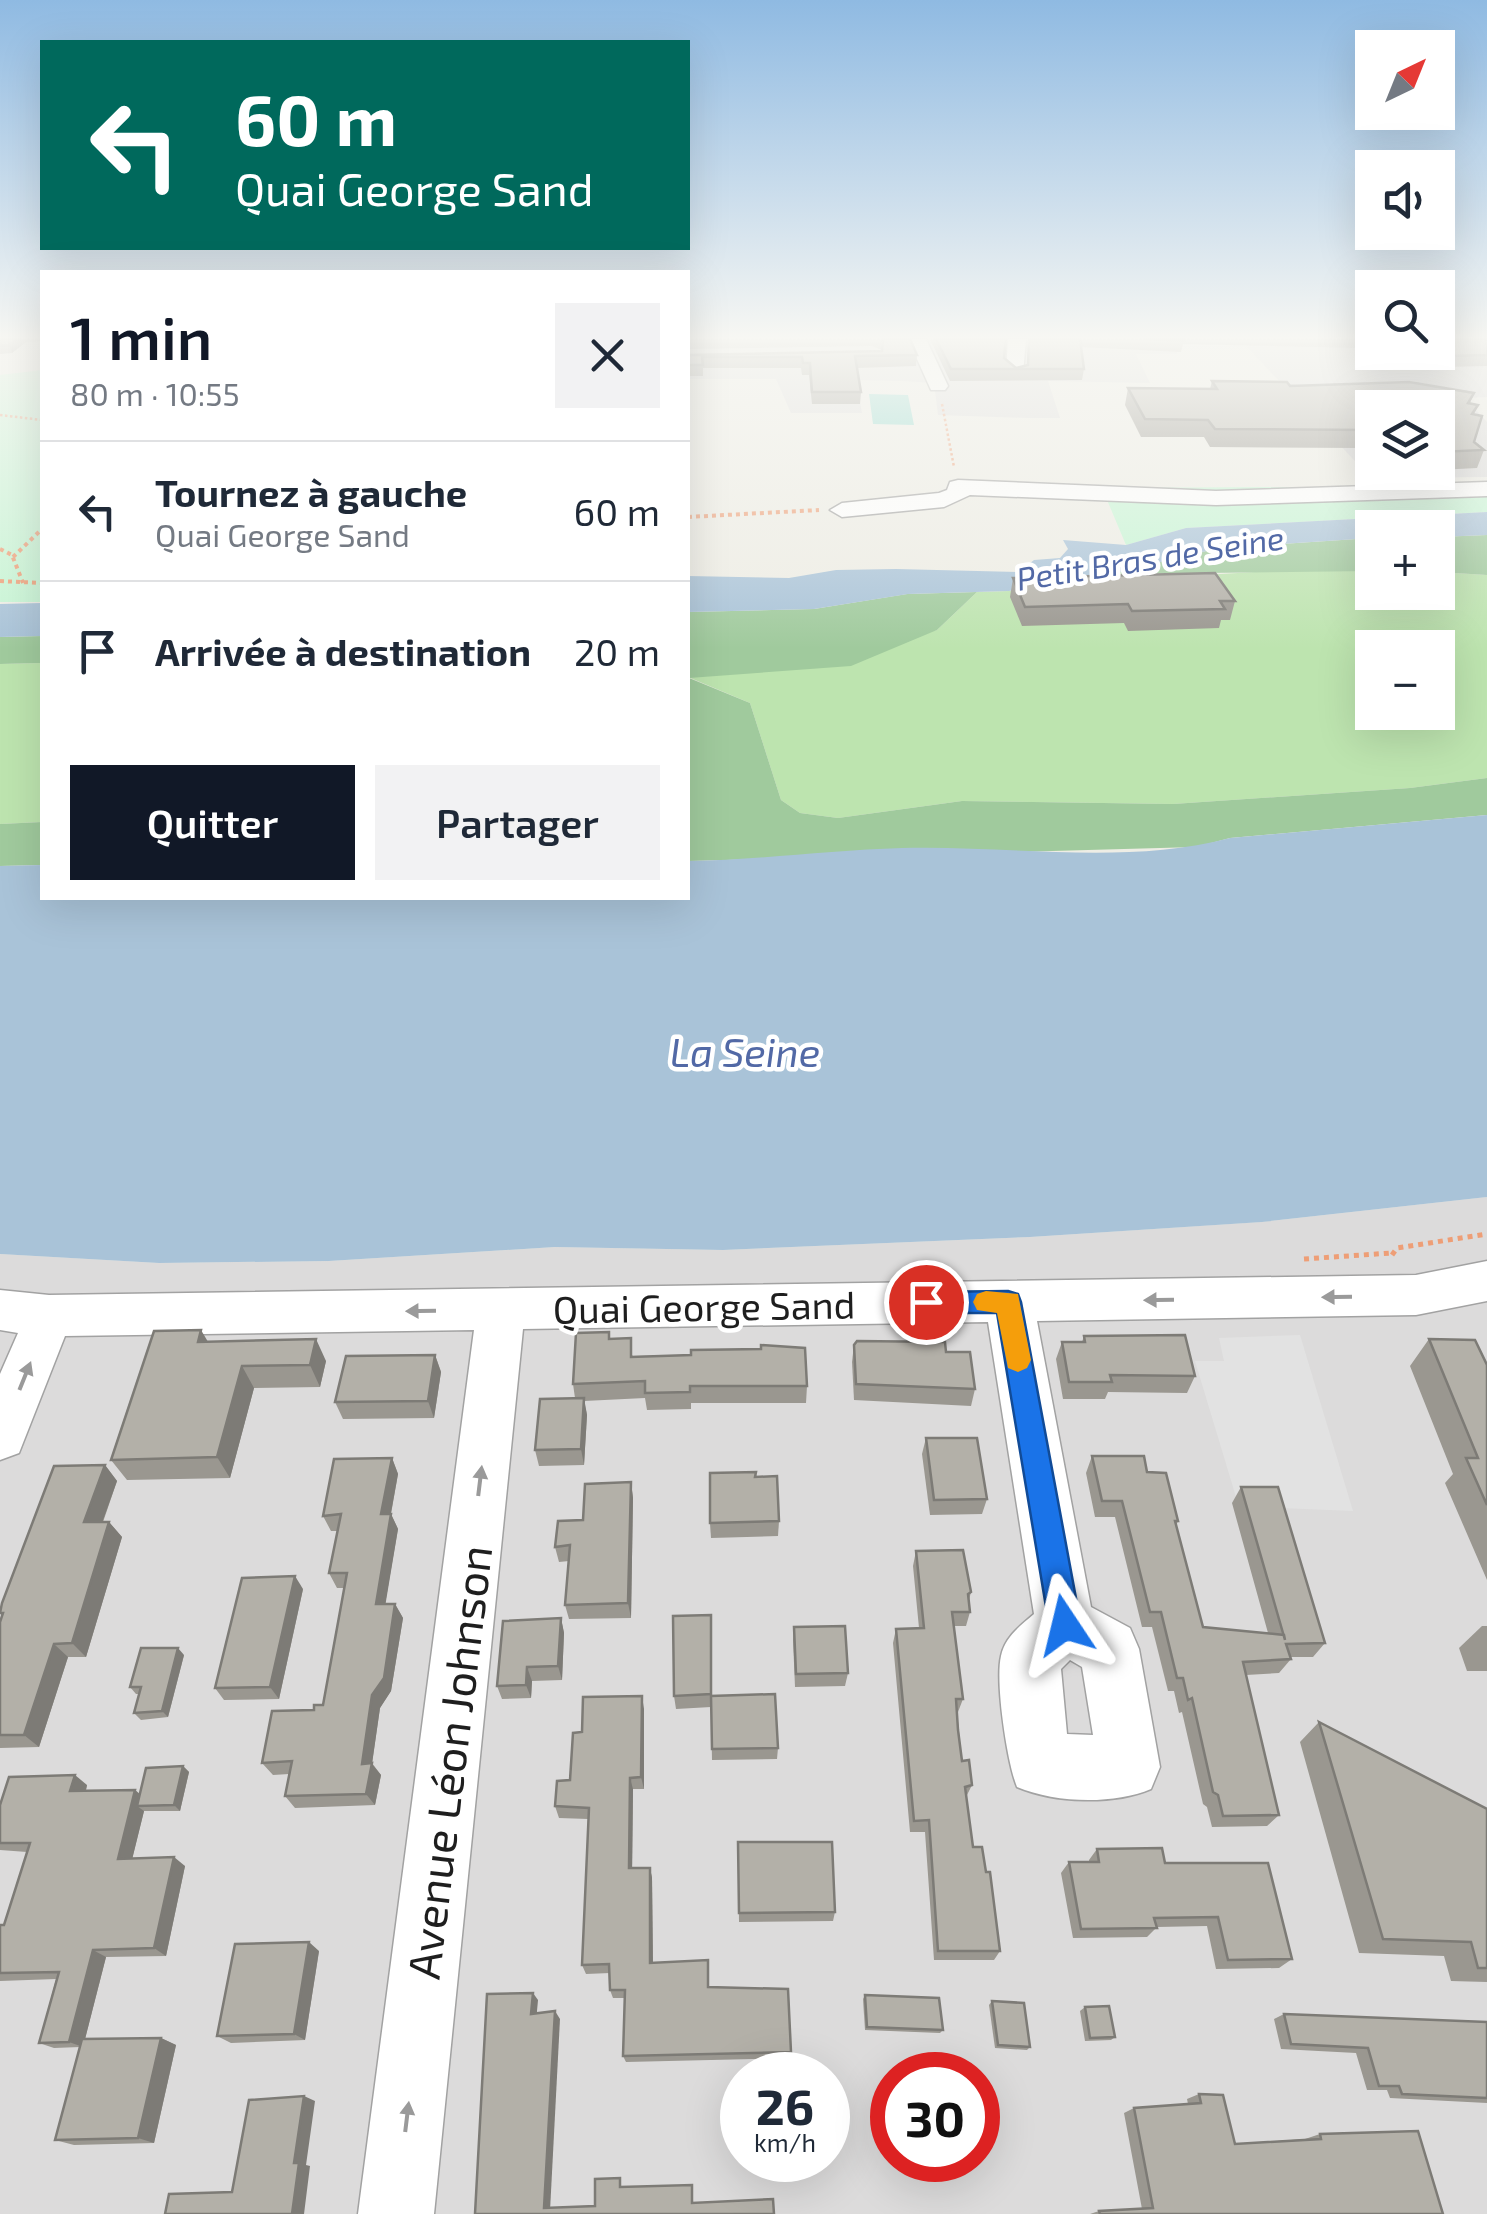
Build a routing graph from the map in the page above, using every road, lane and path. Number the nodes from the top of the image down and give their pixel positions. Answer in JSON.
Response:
{"nodes":[{"id":1,"x":949,"y":442,"type":"edge"},
{"id":2,"x":958,"y":488,"type":"junction"},
{"id":3,"x":1487,"y":489,"type":"edge"},
{"id":4,"x":842,"y":510,"type":"joint"},
{"id":5,"x":690,"y":517,"type":"edge"},
{"id":6,"x":40,"y":532,"type":"edge"},
{"id":7,"x":0,"y":550,"type":"edge"},
{"id":8,"x":13,"y":557,"type":"junction"},
{"id":9,"x":0,"y":582,"type":"edge"},
{"id":10,"x":23,"y":583,"type":"junction"},
{"id":11,"x":40,"y":584,"type":"edge"},
{"id":12,"x":1487,"y":1234,"type":"edge"},
{"id":13,"x":1398,"y":1267,"type":"dead end"},
{"id":14,"x":1480,"y":1297,"type":"edge"},
{"id":15,"x":1008,"y":1302,"type":"junction"},
{"id":16,"x":0,"y":1310,"type":"edge"},
{"id":17,"x":500,"y":1310,"type":"junction"},
{"id":18,"x":49,"y":1316,"type":"junction"},
{"id":19,"x":0,"y":1436,"type":"edge"},
{"id":20,"x":1065,"y":1625,"type":"dead end"},
{"id":21,"x":396,"y":2214,"type":"edge"}],
"edges":[{"from":1,"to":2,"type":"path"},
{"from":2,"to":3,"type":"street"},
{"from":2,"to":4,"type":"street"},
{"from":4,"to":5,"type":"path"},
{"from":6,"to":8,"type":"path"},
{"from":7,"to":8,"type":"path"},
{"from":8,"to":10,"type":"path"},
{"from":9,"to":10,"type":"path"},
{"from":10,"to":11,"type":"path"},
{"from":12,"to":13,"type":"path"},
{"from":14,"to":15,"type":"street","name":"Quai George Sand","one_way":true},
{"from":15,"to":17,"type":"street","name":"Quai George Sand"},
{"from":15,"to":20,"type":"street"},
{"from":16,"to":18,"type":"street","name":"Quai George Sand"},
{"from":17,"to":18,"type":"street","name":"Quai George Sand","one_way":true},
{"from":21,"to":17,"type":"street","name":"Avenue Léon Johnson","one_way":true},
{"from":19,"to":18,"type":"street","one_way":true}]}
